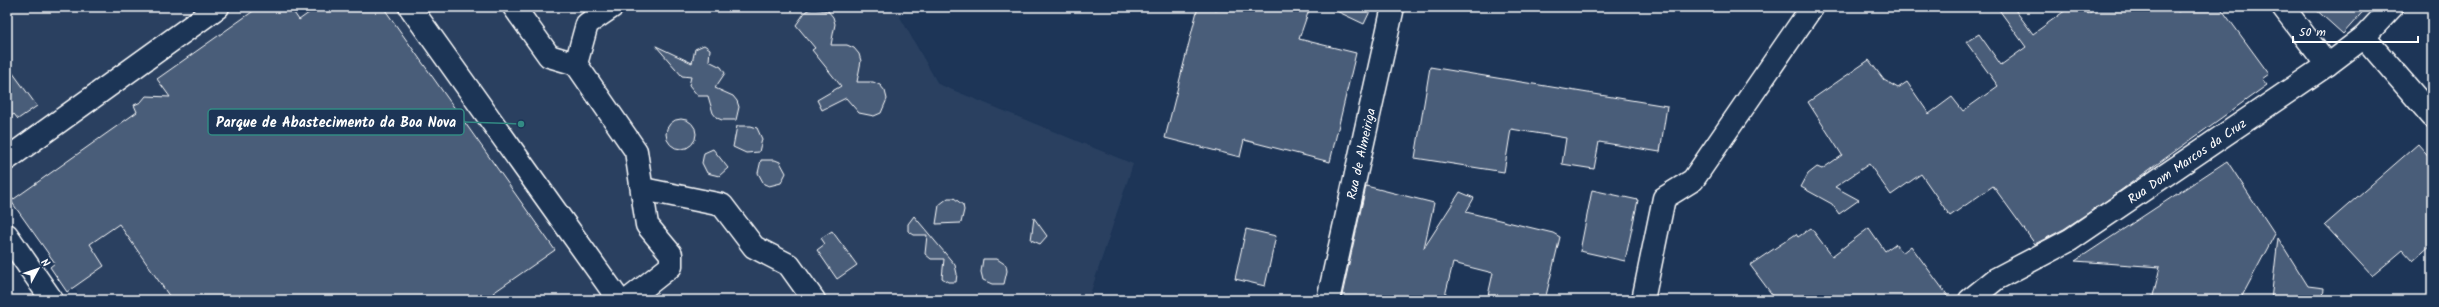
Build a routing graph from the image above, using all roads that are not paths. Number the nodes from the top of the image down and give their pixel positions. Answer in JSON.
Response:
{"nodes":[{"id":1,"x":218,"y":7,"type":"edge"},
{"id":2,"x":410,"y":7,"type":"edge"},
{"id":3,"x":514,"y":7,"type":"edge"},
{"id":4,"x":612,"y":7,"type":"edge"},
{"id":5,"x":1394,"y":7,"type":"edge"},
{"id":6,"x":2284,"y":7,"type":"edge"},
{"id":7,"x":2392,"y":7,"type":"edge"},
{"id":8,"x":1806,"y":9,"type":"edge"},
{"id":9,"x":2364,"y":37,"type":"junction"},
{"id":10,"x":576,"y":64,"type":"junction"},
{"id":11,"x":2327,"y":65,"type":"junction"},
{"id":12,"x":2432,"y":116,"type":"edge"},
{"id":13,"x":7,"y":159,"type":"edge"},
{"id":14,"x":643,"y":189,"type":"junction"},
{"id":15,"x":7,"y":235,"type":"edge"},
{"id":16,"x":52,"y":300,"type":"edge"},
{"id":17,"x":619,"y":300,"type":"edge"},
{"id":18,"x":628,"y":300,"type":"edge"},
{"id":19,"x":814,"y":300,"type":"edge"},
{"id":20,"x":1328,"y":300,"type":"edge"},
{"id":21,"x":1643,"y":300,"type":"edge"},
{"id":22,"x":1970,"y":300,"type":"edge"}],
"edges":[{"from":1,"to":13,"type":"street"},
{"from":2,"to":17,"type":"street"},
{"from":3,"to":10,"type":"street"},
{"from":4,"to":10,"type":"street"},
{"from":5,"to":20,"type":"street","name":"Rua de Almeiriga"},
{"from":6,"to":11,"type":"street"},
{"from":7,"to":9,"type":"street","name":"Rua Dom Marcos da Cruz"},
{"from":8,"to":21,"type":"street"},
{"from":9,"to":11,"type":"street","name":"Rua Dom Marcos da Cruz"},
{"from":9,"to":12,"type":"street"},
{"from":10,"to":14,"type":"street"},
{"from":11,"to":22,"type":"street","name":"Rua Dom Marcos da Cruz"},
{"from":14,"to":18,"type":"street"},
{"from":14,"to":19,"type":"street"},
{"from":15,"to":16,"type":"street"}]}
